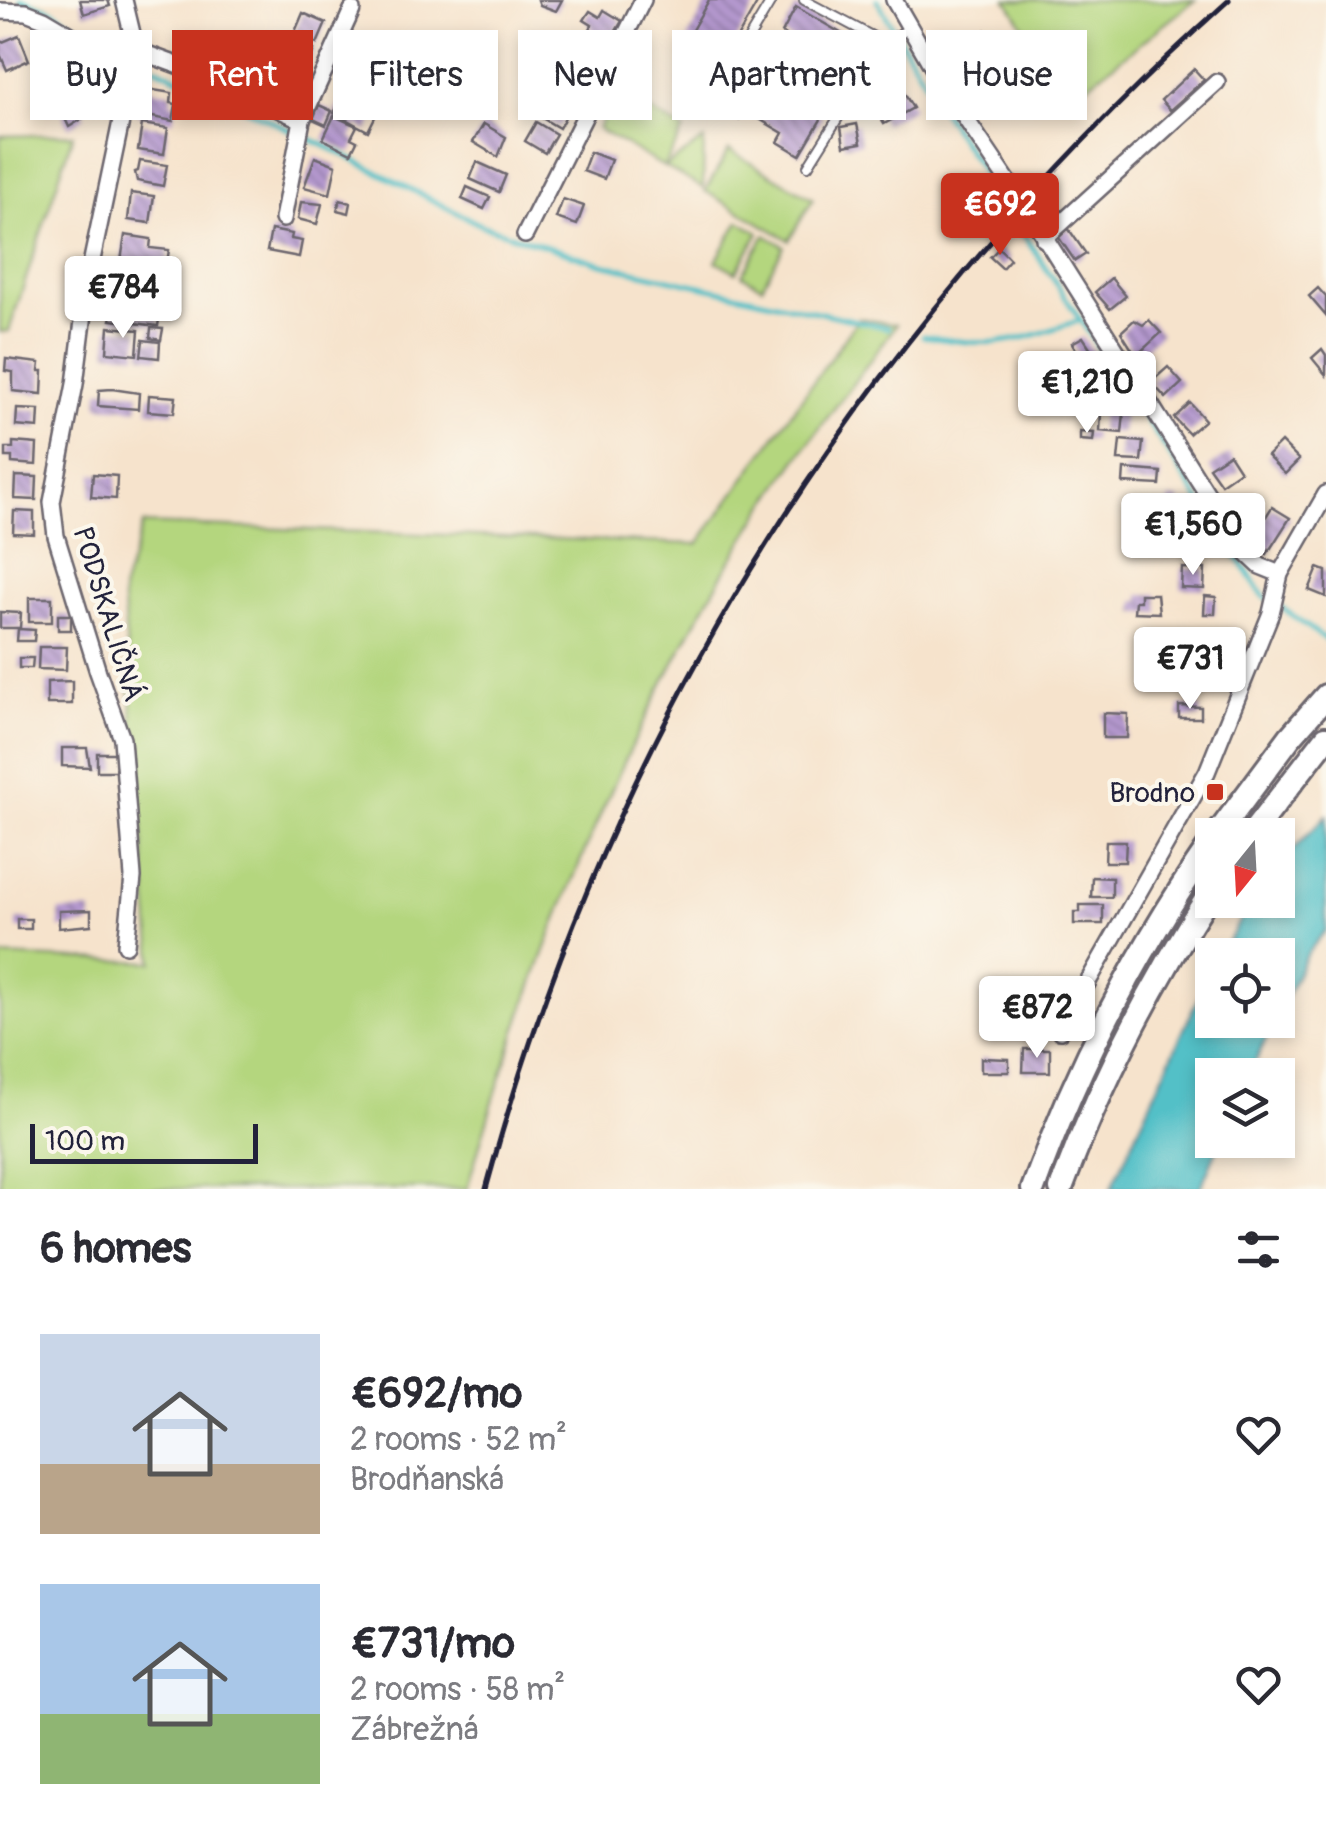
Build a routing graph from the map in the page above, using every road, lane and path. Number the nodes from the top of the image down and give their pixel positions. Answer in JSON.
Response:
{"nodes":[{"id":1,"x":124,"y":0,"type":"edge"},
{"id":2,"x":643,"y":0,"type":"edge"},
{"id":3,"x":772,"y":0,"type":"edge"},
{"id":4,"x":804,"y":0,"type":"edge"},
{"id":5,"x":894,"y":0,"type":"edge"},
{"id":6,"x":352,"y":10,"type":"dead end"},
{"id":7,"x":0,"y":11,"type":"edge"},
{"id":8,"x":69,"y":30,"type":"edge"},
{"id":9,"x":129,"y":30,"type":"edge"},
{"id":10,"x":754,"y":30,"type":"edge"},
{"id":11,"x":866,"y":30,"type":"edge"},
{"id":12,"x":907,"y":30,"type":"joint"},
{"id":13,"x":152,"y":63,"type":"edge"},
{"id":14,"x":1216,"y":82,"type":"dead end"},
{"id":15,"x":123,"y":120,"type":"edge"},
{"id":16,"x":838,"y":120,"type":"edge"},
{"id":17,"x":300,"y":131,"type":"junction"},
{"id":18,"x":808,"y":166,"type":"dead end"},
{"id":19,"x":283,"y":219,"type":"dead end"},
{"id":20,"x":525,"y":235,"type":"dead end"},
{"id":21,"x":1044,"y":239,"type":"junction"},
{"id":22,"x":1326,"y":494,"type":"edge"},
{"id":23,"x":1280,"y":574,"type":"junction"},
{"id":24,"x":1326,"y":696,"type":"edge"},
{"id":25,"x":1326,"y":738,"type":"edge"},
{"id":26,"x":1229,"y":818,"type":"edge"},
{"id":27,"x":1264,"y":818,"type":"edge"},
{"id":28,"x":1195,"y":868,"type":"edge"},
{"id":29,"x":1195,"y":918,"type":"edge"},
{"id":30,"x":126,"y":945,"type":"dead end"},
{"id":31,"x":1060,"y":1031,"type":"dead end"},
{"id":32,"x":1033,"y":1189,"type":"edge"},
{"id":33,"x":1062,"y":1189,"type":"edge"}],
"edges":[{"from":1,"to":9,"type":"street","name":"PODSKALIČNÁ"},
{"from":2,"to":20,"type":"street"},
{"from":3,"to":10,"type":"lane"},
{"from":4,"to":11,"type":"lane"},
{"from":5,"to":12,"type":"street"},
{"from":6,"to":17,"type":"street"},
{"from":7,"to":8,"type":"street"},
{"from":12,"to":21,"type":"street"},
{"from":13,"to":17,"type":"street"},
{"from":14,"to":21,"type":"street"},
{"from":15,"to":30,"type":"street","name":"PODSKALIČNÁ"},
{"from":16,"to":18,"type":"lane"},
{"from":17,"to":19,"type":"street"},
{"from":21,"to":23,"type":"street"},
{"from":22,"to":23,"type":"street"},
{"from":23,"to":31,"type":"street"},
{"from":24,"to":26,"type":"main road"},
{"from":25,"to":27,"type":"main road"},
{"from":28,"to":32,"type":"main road"},
{"from":29,"to":33,"type":"main road"}]}
